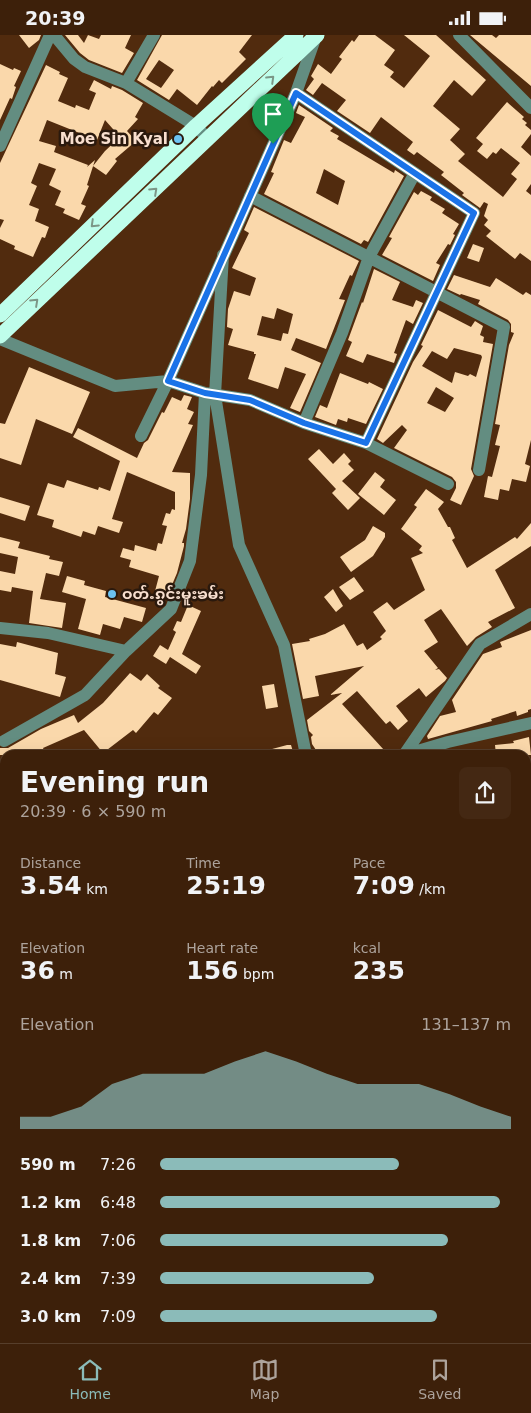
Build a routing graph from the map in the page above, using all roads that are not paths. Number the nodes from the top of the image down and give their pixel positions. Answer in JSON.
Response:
{"nodes":[{"id":1,"x":50,"y":35,"type":"edge"},
{"id":2,"x":54,"y":35,"type":"edge"},
{"id":3,"x":154,"y":35,"type":"edge"},
{"id":4,"x":296,"y":35,"type":"edge"},
{"id":5,"x":316,"y":35,"type":"edge"},
{"id":6,"x":459,"y":35,"type":"edge"},
{"id":7,"x":126,"y":83,"type":"junction"},
{"id":8,"x":296,"y":93,"type":"junction"},
{"id":9,"x":531,"y":108,"type":"edge"},
{"id":10,"x":196,"y":126,"type":"junction"},
{"id":11,"x":208,"y":139,"type":"junction"},
{"id":12,"x":0,"y":146,"type":"edge"},
{"id":13,"x":415,"y":173,"type":"junction"},
{"id":14,"x":250,"y":196,"type":"junction"},
{"id":15,"x":223,"y":255,"type":"junction"},
{"id":16,"x":369,"y":257,"type":"junction"},
{"id":17,"x":437,"y":292,"type":"junction"},
{"id":18,"x":0,"y":315,"type":"edge"},
{"id":19,"x":0,"y":337,"type":"edge"},
{"id":20,"x":168,"y":381,"type":"junction"},
{"id":21,"x":210,"y":394,"type":"junction"},
{"id":22,"x":304,"y":423,"type":"junction"},
{"id":23,"x":141,"y":436,"type":"dead end"},
{"id":24,"x":366,"y":443,"type":"junction"},
{"id":25,"x":479,"y":470,"type":"dead end"},
{"id":26,"x":448,"y":484,"type":"dead end"},
{"id":27,"x":531,"y":614,"type":"edge"},
{"id":28,"x":0,"y":628,"type":"edge"},
{"id":29,"x":126,"y":651,"type":"junction"},
{"id":30,"x":531,"y":723,"type":"edge"},
{"id":31,"x":4,"y":741,"type":"dead end"},
{"id":32,"x":448,"y":742,"type":"junction"},
{"id":33,"x":305,"y":750,"type":"edge"},
{"id":34,"x":407,"y":750,"type":"edge"},
{"id":35,"x":421,"y":750,"type":"edge"},
{"id":36,"x":450,"y":750,"type":"edge"}],
"edges":[{"from":1,"to":12,"type":"street"},
{"from":2,"to":7,"type":"street"},
{"from":3,"to":7,"type":"street"},
{"from":4,"to":10,"type":"highway"},
{"from":5,"to":8,"type":"street"},
{"from":11,"to":5,"type":"highway","one_way":true},
{"from":6,"to":9,"type":"street"},
{"from":7,"to":10,"type":"street"},
{"from":8,"to":13,"type":"street"},
{"from":8,"to":14,"type":"street"},
{"from":10,"to":11,"type":"street"},
{"from":10,"to":18,"type":"highway","one_way":true},
{"from":19,"to":11,"type":"highway","one_way":true},
{"from":13,"to":16,"type":"street"},
{"from":13,"to":17,"type":"street"},
{"from":14,"to":15,"type":"street"},
{"from":14,"to":16,"type":"street"},
{"from":15,"to":20,"type":"street"},
{"from":15,"to":21,"type":"street"},
{"from":16,"to":17,"type":"street"},
{"from":16,"to":22,"type":"street"},
{"from":17,"to":24,"type":"street"},
{"from":17,"to":25,"type":"street"},
{"from":19,"to":20,"type":"street"},
{"from":20,"to":21,"type":"street"},
{"from":20,"to":23,"type":"street"},
{"from":21,"to":22,"type":"street"},
{"from":21,"to":29,"type":"street"},
{"from":21,"to":33,"type":"street"},
{"from":22,"to":24,"type":"street"},
{"from":24,"to":26,"type":"street"},
{"from":27,"to":34,"type":"street"},
{"from":28,"to":29,"type":"street"},
{"from":29,"to":31,"type":"street"},
{"from":30,"to":32,"type":"street"},
{"from":32,"to":35,"type":"street"},
{"from":32,"to":36,"type":"street"}]}
